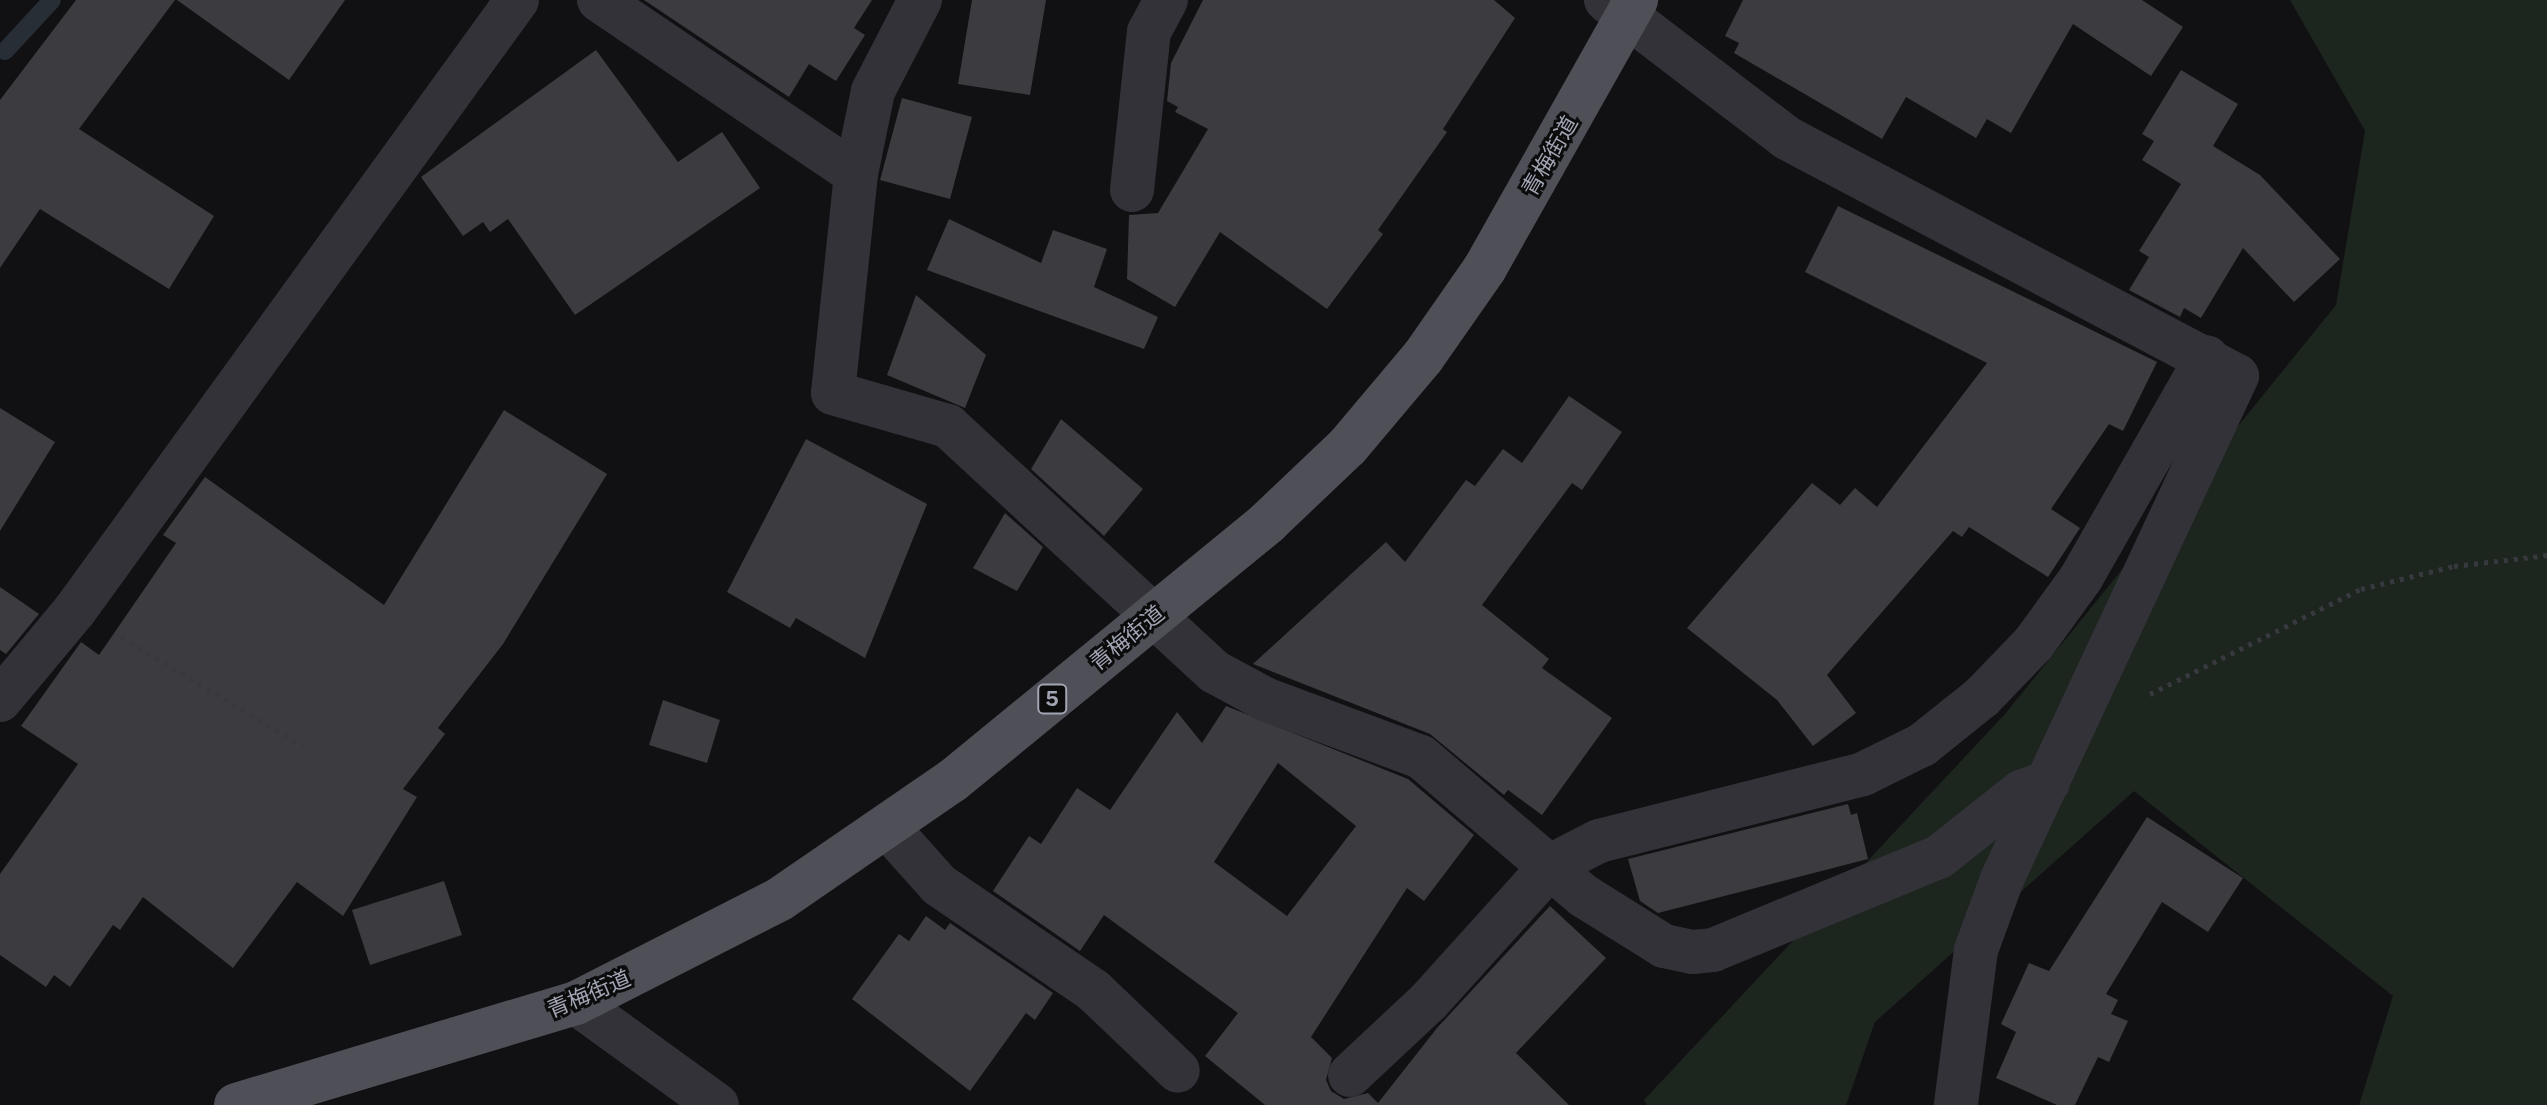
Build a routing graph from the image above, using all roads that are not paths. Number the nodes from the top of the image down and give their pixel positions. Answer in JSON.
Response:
{"nodes":[{"id":1,"x":517,"y":0,"type":"edge"},
{"id":2,"x":599,"y":0,"type":"edge"},
{"id":3,"x":920,"y":0,"type":"edge"},
{"id":4,"x":1166,"y":0,"type":"edge"},
{"id":5,"x":1623,"y":5,"type":"edge"},
{"id":6,"x":856,"y":174,"type":"junction"},
{"id":7,"x":1132,"y":190,"type":"dead end"},
{"id":8,"x":2207,"y":357,"type":"junction"},
{"id":9,"x":1152,"y":618,"type":"junction"},
{"id":10,"x":0,"y":700,"type":"edge"},
{"id":11,"x":2048,"y":782,"type":"junction"},
{"id":12,"x":889,"y":829,"type":"junction"},
{"id":13,"x":1552,"y":865,"type":"junction"},
{"id":14,"x":576,"y":1003,"type":"junction"},
{"id":15,"x":1178,"y":1071,"type":"dead end"},
{"id":16,"x":1350,"y":1075,"type":"dead end"},
{"id":17,"x":236,"y":1105,"type":"edge"},
{"id":18,"x":717,"y":1105,"type":"edge"},
{"id":19,"x":1956,"y":1105,"type":"edge"}],
"edges":[{"from":1,"to":10,"type":"street"},
{"from":2,"to":6,"type":"street"},
{"from":3,"to":6,"type":"street"},
{"from":4,"to":7,"type":"street"},
{"from":5,"to":8,"type":"street"},
{"from":5,"to":9,"type":"main road","name":"青梅街道","number":"5"},
{"from":6,"to":9,"type":"street"},
{"from":8,"to":11,"type":"street"},
{"from":8,"to":13,"type":"street"},
{"from":9,"to":12,"type":"main road","name":"青梅街道","number":"5"},
{"from":9,"to":13,"type":"street"},
{"from":11,"to":13,"type":"street"},
{"from":11,"to":19,"type":"street"},
{"from":12,"to":14,"type":"main road","name":"青梅街道","number":"5"},
{"from":12,"to":15,"type":"street"},
{"from":13,"to":16,"type":"street"},
{"from":14,"to":17,"type":"main road","name":"青梅街道","number":"5"},
{"from":14,"to":18,"type":"street"}]}
